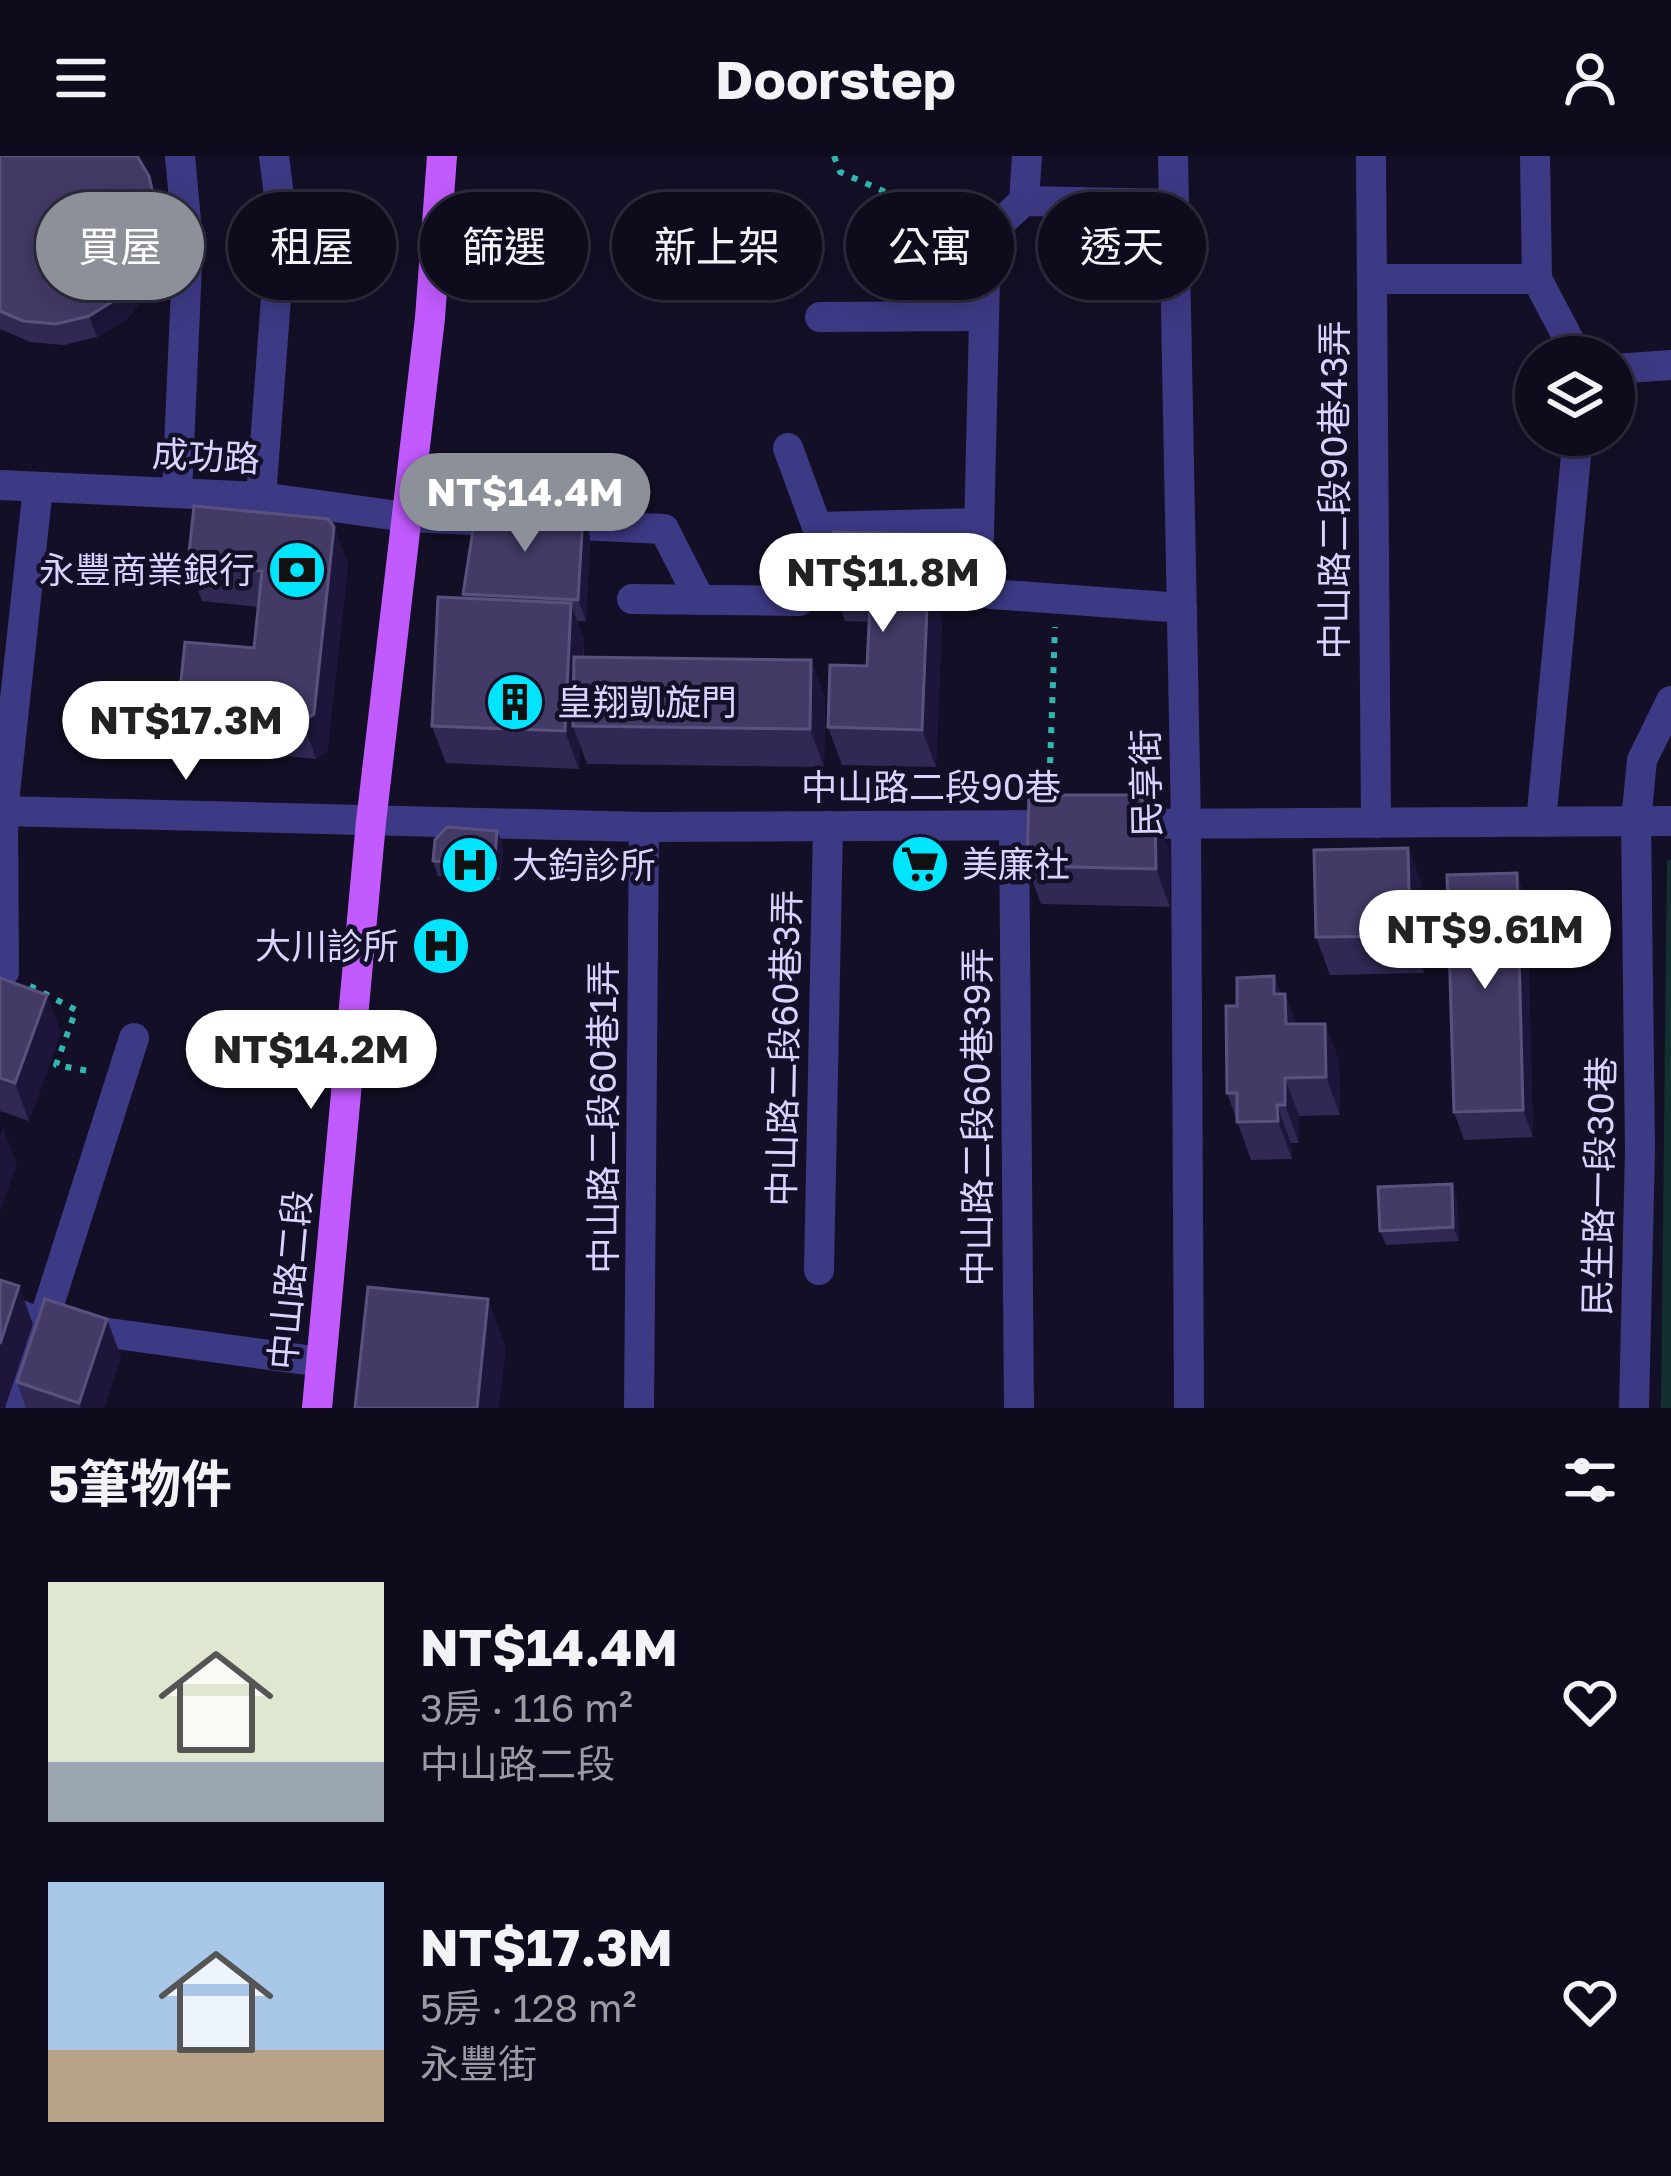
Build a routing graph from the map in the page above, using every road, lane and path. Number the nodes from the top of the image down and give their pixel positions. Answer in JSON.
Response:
{"nodes":[{"id":1,"x":180,"y":156,"type":"edge"},
{"id":2,"x":274,"y":156,"type":"edge"},
{"id":3,"x":442,"y":156,"type":"edge"},
{"id":4,"x":834,"y":156,"type":"edge"},
{"id":5,"x":1028,"y":156,"type":"edge"},
{"id":6,"x":1173,"y":156,"type":"edge"},
{"id":7,"x":1371,"y":156,"type":"edge"},
{"id":8,"x":1535,"y":156,"type":"edge"},
{"id":9,"x":886,"y":192,"type":"edge"},
{"id":10,"x":1174,"y":192,"type":"edge"},
{"id":11,"x":1024,"y":201,"type":"junction"},
{"id":12,"x":1038,"y":201,"type":"edge"},
{"id":13,"x":1014,"y":210,"type":"edge"},
{"id":14,"x":1372,"y":279,"type":"junction"},
{"id":15,"x":1537,"y":279,"type":"junction"},
{"id":16,"x":984,"y":300,"type":"edge"},
{"id":17,"x":1176,"y":300,"type":"edge"},
{"id":18,"x":984,"y":316,"type":"junction"},
{"id":19,"x":820,"y":317,"type":"dead end"},
{"id":20,"x":1567,"y":336,"type":"edge"},
{"id":21,"x":1671,"y":364,"type":"edge"},
{"id":22,"x":1635,"y":367,"type":"edge"},
{"id":23,"x":788,"y":448,"type":"dead end"},
{"id":24,"x":1576,"y":456,"type":"edge"},
{"id":25,"x":0,"y":485,"type":"edge"},
{"id":26,"x":38,"y":487,"type":"junction"},
{"id":27,"x":177,"y":493,"type":"junction"},
{"id":28,"x":261,"y":497,"type":"junction"},
{"id":29,"x":406,"y":517,"type":"junction"},
{"id":30,"x":979,"y":523,"type":"junction"},
{"id":31,"x":632,"y":599,"type":"dead end"},
{"id":32,"x":1055,"y":599,"type":"junction"},
{"id":33,"x":700,"y":600,"type":"junction"},
{"id":34,"x":800,"y":601,"type":"dead end"},
{"id":35,"x":1182,"y":608,"type":"junction"},
{"id":36,"x":1671,"y":701,"type":"edge"},
{"id":37,"x":7,"y":710,"type":"edge"},
{"id":38,"x":2,"y":811,"type":"edge"},
{"id":39,"x":1636,"y":821,"type":"junction"},
{"id":40,"x":1671,"y":821,"type":"edge"},
{"id":41,"x":370,"y":822,"type":"junction"},
{"id":42,"x":1541,"y":822,"type":"junction"},
{"id":43,"x":1376,"y":823,"type":"junction"},
{"id":44,"x":1186,"y":824,"type":"junction"},
{"id":45,"x":1014,"y":825,"type":"junction"},
{"id":46,"x":1048,"y":825,"type":"junction"},
{"id":47,"x":827,"y":826,"type":"junction"},
{"id":48,"x":644,"y":827,"type":"junction"},
{"id":49,"x":4,"y":972,"type":"joint"},
{"id":50,"x":134,"y":1038,"type":"dead end"},
{"id":51,"x":122,"y":1078,"type":"junction"},
{"id":52,"x":819,"y":1270,"type":"dead end"},
{"id":53,"x":0,"y":1306,"type":"edge"},
{"id":54,"x":43,"y":1324,"type":"junction"},
{"id":55,"x":321,"y":1362,"type":"junction"},
{"id":56,"x":16,"y":1408,"type":"edge"},
{"id":57,"x":317,"y":1408,"type":"edge"},
{"id":58,"x":640,"y":1408,"type":"edge"},
{"id":59,"x":1019,"y":1408,"type":"edge"},
{"id":60,"x":1189,"y":1408,"type":"edge"},
{"id":61,"x":1634,"y":1408,"type":"edge"}],
"edges":[{"from":1,"to":27,"type":"street"},
{"from":2,"to":28,"type":"street"},
{"from":3,"to":29,"type":"main road","name":"中山路二段"},
{"from":4,"to":9,"type":"path"},
{"from":5,"to":11,"type":"street"},
{"from":6,"to":10,"type":"street","name":"民享街"},
{"from":7,"to":14,"type":"street","name":"中山路二段90巷43弄"},
{"from":8,"to":15,"type":"street"},
{"from":11,"to":12,"type":"street"},
{"from":11,"to":13,"type":"street"},
{"from":14,"to":15,"type":"street"},
{"from":14,"to":43,"type":"street","name":"中山路二段90巷43弄"},
{"from":15,"to":20,"type":"street"},
{"from":16,"to":18,"type":"street"},
{"from":17,"to":35,"type":"street","name":"民享街"},
{"from":18,"to":19,"type":"street"},
{"from":18,"to":30,"type":"street"},
{"from":21,"to":22,"type":"street"},
{"from":23,"to":30,"type":"street"},
{"from":24,"to":42,"type":"street"},
{"from":25,"to":26,"type":"street","name":"成功路"},
{"from":26,"to":27,"type":"street","name":"成功路"},
{"from":26,"to":37,"type":"street"},
{"from":27,"to":28,"type":"street","name":"成功路"},
{"from":28,"to":29,"type":"street","name":"成功路"},
{"from":29,"to":33,"type":"street","name":"成功路"},
{"from":29,"to":41,"type":"main road","name":"中山路二段"},
{"from":30,"to":32,"type":"street"},
{"from":31,"to":33,"type":"street"},
{"from":32,"to":35,"type":"street"},
{"from":32,"to":46,"type":"path"},
{"from":33,"to":34,"type":"street"},
{"from":35,"to":44,"type":"street","name":"民享街"},
{"from":36,"to":39,"type":"street","name":"民生路一段30巷"},
{"from":37,"to":38,"type":"street"},
{"from":38,"to":41,"type":"street","name":"中山路二段90巷"},
{"from":38,"to":49,"type":"street"},
{"from":39,"to":40,"type":"street","name":"中山路二段90巷"},
{"from":39,"to":42,"type":"street","name":"中山路二段90巷"},
{"from":39,"to":61,"type":"street","name":"民生路一段30巷"},
{"from":41,"to":48,"type":"street","name":"中山路二段90巷"},
{"from":41,"to":55,"type":"main road","name":"中山路二段"},
{"from":42,"to":43,"type":"street","name":"中山路二段90巷"},
{"from":43,"to":44,"type":"street","name":"中山路二段90巷"},
{"from":44,"to":46,"type":"street","name":"中山路二段90巷"},
{"from":44,"to":60,"type":"street","name":"民享街"},
{"from":45,"to":46,"type":"street","name":"中山路二段90巷"},
{"from":45,"to":47,"type":"street","name":"中山路二段90巷"},
{"from":45,"to":59,"type":"street","name":"中山路二段60巷39弄"},
{"from":47,"to":48,"type":"street","name":"中山路二段90巷"},
{"from":47,"to":52,"type":"street","name":"中山路二段60巷3弄"},
{"from":48,"to":58,"type":"street","name":"中山路二段60巷1弄"},
{"from":49,"to":51,"type":"path"},
{"from":50,"to":51,"type":"street"},
{"from":51,"to":54,"type":"street"},
{"from":53,"to":54,"type":"street"},
{"from":54,"to":55,"type":"street"},
{"from":54,"to":56,"type":"street"},
{"from":55,"to":57,"type":"main road","name":"中山路二段"}]}
